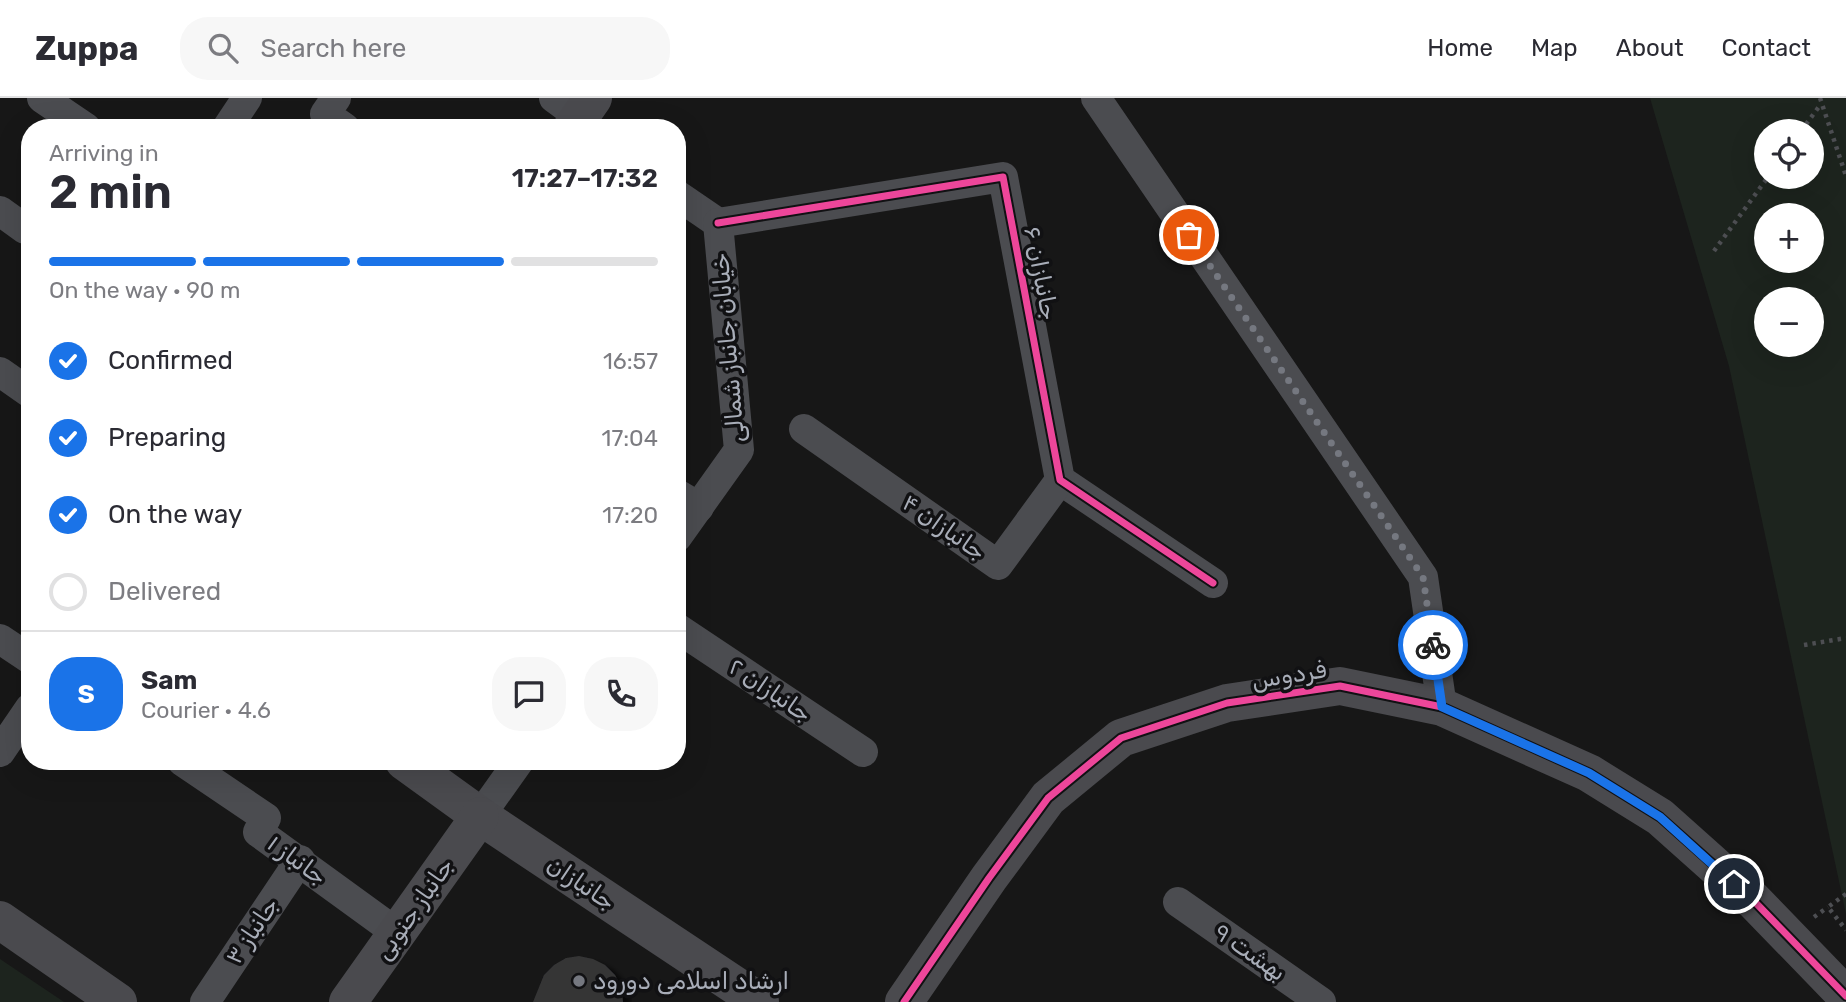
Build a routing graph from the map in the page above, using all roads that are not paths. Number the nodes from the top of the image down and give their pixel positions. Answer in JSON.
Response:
{"nodes":[{"id":1,"x":42,"y":98,"type":"edge"},
{"id":2,"x":247,"y":98,"type":"edge"},
{"id":3,"x":336,"y":98,"type":"edge"},
{"id":4,"x":1096,"y":98,"type":"edge"},
{"id":5,"x":73,"y":119,"type":"edge"},
{"id":6,"x":233,"y":119,"type":"edge"},
{"id":7,"x":332,"y":119,"type":"edge"},
{"id":8,"x":686,"y":201,"type":"edge"},
{"id":9,"x":0,"y":211,"type":"edge"},
{"id":10,"x":718,"y":223,"type":"junction"},
{"id":11,"x":21,"y":226,"type":"edge"},
{"id":12,"x":0,"y":372,"type":"edge"},
{"id":13,"x":21,"y":387,"type":"edge"},
{"id":14,"x":804,"y":429,"type":"dead end"},
{"id":15,"x":1060,"y":480,"type":"junction"},
{"id":16,"x":688,"y":501,"type":"edge"},
{"id":17,"x":1213,"y":583,"type":"dead end"},
{"id":18,"x":686,"y":634,"type":"edge"},
{"id":19,"x":0,"y":639,"type":"edge"},
{"id":20,"x":21,"y":653,"type":"edge"},
{"id":21,"x":1442,"y":707,"type":"junction"},
{"id":22,"x":21,"y":721,"type":"edge"},
{"id":23,"x":0,"y":752,"type":"edge"},
{"id":24,"x":863,"y":752,"type":"dead end"},
{"id":25,"x":195,"y":770,"type":"edge"},
{"id":26,"x":416,"y":770,"type":"edge"},
{"id":27,"x":513,"y":770,"type":"edge"},
{"id":28,"x":480,"y":816,"type":"junction"},
{"id":29,"x":300,"y":860,"type":"junction"},
{"id":30,"x":1178,"y":902,"type":"dead end"},
{"id":31,"x":0,"y":920,"type":"edge"},
{"id":32,"x":397,"y":933,"type":"junction"},
{"id":33,"x":1846,"y":996,"type":"edge"},
{"id":34,"x":117,"y":1002,"type":"edge"},
{"id":35,"x":205,"y":1002,"type":"edge"},
{"id":36,"x":348,"y":1002,"type":"edge"},
{"id":37,"x":760,"y":1002,"type":"edge"},
{"id":38,"x":904,"y":1002,"type":"edge"},
{"id":39,"x":1321,"y":1002,"type":"edge"}],
"edges":[{"from":1,"to":5,"type":"street"},
{"from":2,"to":6,"type":"street"},
{"from":3,"to":7,"type":"street"},
{"from":4,"to":21,"type":"street"},
{"from":8,"to":10,"type":"street"},
{"from":9,"to":11,"type":"street"},
{"from":10,"to":15,"type":"street","name":"جانبازان ۶"},
{"from":10,"to":16,"type":"street","name":"خیابان جانباز شمالی"},
{"from":12,"to":13,"type":"street"},
{"from":14,"to":15,"type":"street","name":"جانبازان ۴"},
{"from":15,"to":17,"type":"street"},
{"from":18,"to":24,"type":"street","name":"جانبازان ۲"},
{"from":19,"to":20,"type":"street"},
{"from":21,"to":33,"type":"street","name":"فردوس"},
{"from":21,"to":38,"type":"street","name":"فردوس"},
{"from":22,"to":23,"type":"street"},
{"from":25,"to":29,"type":"street","name":"جانباز ۱"},
{"from":26,"to":28,"type":"street","name":"جانبازان"},
{"from":27,"to":28,"type":"street"},
{"from":28,"to":32,"type":"street","name":"جانباز جنوبی"},
{"from":28,"to":37,"type":"street","name":"جانبازان"},
{"from":29,"to":32,"type":"street","name":"جانباز ۱"},
{"from":29,"to":35,"type":"street","name":"جانباز ۳"},
{"from":30,"to":39,"type":"street","name":"بهشت ۹"},
{"from":31,"to":34,"type":"street"},
{"from":32,"to":36,"type":"street","name":"جانباز جنوبی"}]}
